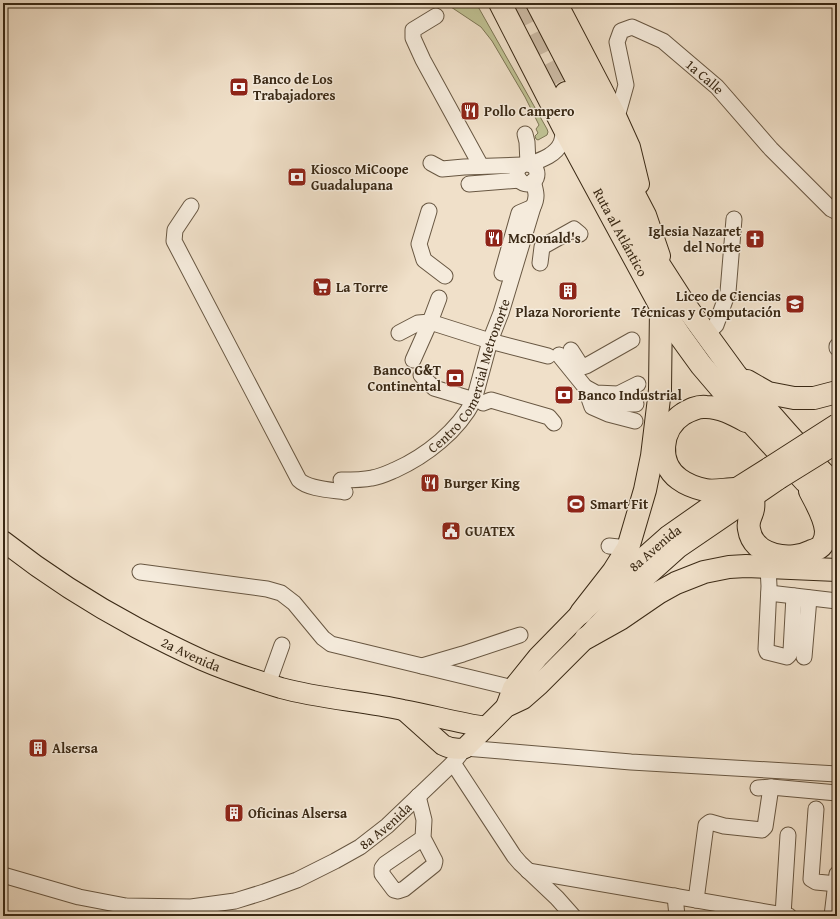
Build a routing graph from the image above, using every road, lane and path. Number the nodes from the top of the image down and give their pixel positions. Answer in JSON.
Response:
{"nodes":[{"id":1,"x":500,"y":3,"type":"edge"},
{"id":2,"x":536,"y":3,"type":"edge"},
{"id":3,"x":557,"y":3,"type":"edge"},
{"id":4,"x":436,"y":16,"type":"dead end"},
{"id":5,"x":566,"y":93,"type":"tunnel mouth"},
{"id":6,"x":616,"y":116,"type":"junction"},
{"id":7,"x":564,"y":128,"type":"junction"},
{"id":8,"x":526,"y":134,"type":"dead end"},
{"id":9,"x":431,"y":163,"type":"dead end"},
{"id":10,"x":481,"y":166,"type":"junction"},
{"id":11,"x":526,"y":173,"type":"junction"},
{"id":12,"x":469,"y":184,"type":"dead end"},
{"id":13,"x":191,"y":206,"type":"dead end"},
{"id":14,"x":429,"y":211,"type":"dead end"},
{"id":15,"x":837,"y":212,"type":"edge"},
{"id":16,"x":646,"y":215,"type":"junction"},
{"id":17,"x":734,"y":219,"type":"dead end"},
{"id":18,"x":580,"y":234,"type":"dead end"},
{"id":19,"x":540,"y":263,"type":"dead end"},
{"id":20,"x":445,"y":276,"type":"dead end"},
{"id":21,"x":667,"y":278,"type":"junction"},
{"id":22,"x":439,"y":298,"type":"dead end"},
{"id":23,"x":661,"y":307,"type":"junction"},
{"id":24,"x":430,"y":322,"type":"junction"},
{"id":25,"x":399,"y":333,"type":"dead end"},
{"id":26,"x":706,"y":335,"type":"junction"},
{"id":27,"x":632,"y":340,"type":"dead end"},
{"id":28,"x":490,"y":341,"type":"junction"},
{"id":29,"x":559,"y":354,"type":"junction"},
{"id":30,"x":413,"y":360,"type":"dead end"},
{"id":31,"x":421,"y":375,"type":"dead end"},
{"id":32,"x":736,"y":375,"type":"junction"},
{"id":33,"x":638,"y":384,"type":"dead end"},
{"id":34,"x":585,"y":387,"type":"junction"},
{"id":35,"x":837,"y":392,"type":"edge"},
{"id":36,"x":475,"y":404,"type":"junction"},
{"id":37,"x":636,"y":404,"type":"dead end"},
{"id":38,"x":635,"y":421,"type":"dead end"},
{"id":39,"x":554,"y":423,"type":"dead end"},
{"id":40,"x":837,"y":424,"type":"edge"},
{"id":41,"x":756,"y":427,"type":"junction"},
{"id":42,"x":837,"y":443,"type":"edge"},
{"id":43,"x":775,"y":473,"type":"junction"},
{"id":44,"x":805,"y":481,"type":"junction"},
{"id":45,"x":837,"y":486,"type":"edge"},
{"id":46,"x":744,"y":492,"type":"junction"},
{"id":47,"x":837,"y":509,"type":"edge"},
{"id":48,"x":3,"y":541,"type":"edge"},
{"id":49,"x":768,"y":567,"type":"junction"},
{"id":50,"x":837,"y":570,"type":"edge"},
{"id":51,"x":140,"y":572,"type":"dead end"},
{"id":52,"x":769,"y":593,"type":"junction"},
{"id":53,"x":794,"y":596,"type":"junction"},
{"id":54,"x":810,"y":598,"type":"junction"},
{"id":55,"x":837,"y":601,"type":"edge"},
{"id":56,"x":581,"y":613,"type":"junction"},
{"id":57,"x":520,"y":636,"type":"dead end"},
{"id":58,"x":586,"y":638,"type":"junction"},
{"id":59,"x":282,"y":645,"type":"dead end"},
{"id":60,"x":804,"y":657,"type":"dead end"},
{"id":61,"x":421,"y":666,"type":"junction"},
{"id":62,"x":268,"y":684,"type":"junction"},
{"id":63,"x":513,"y":688,"type":"junction"},
{"id":64,"x":506,"y":707,"type":"junction"},
{"id":65,"x":403,"y":710,"type":"junction"},
{"id":66,"x":486,"y":727,"type":"junction"},
{"id":67,"x":459,"y":756,"type":"junction"},
{"id":68,"x":837,"y":774,"type":"edge"},
{"id":69,"x":837,"y":793,"type":"edge"},
{"id":70,"x":418,"y":796,"type":"junction"},
{"id":71,"x":816,"y":809,"type":"dead end"},
{"id":72,"x":788,"y":835,"type":"dead end"},
{"id":73,"x":423,"y":838,"type":"dead end"},
{"id":74,"x":528,"y":871,"type":"junction"},
{"id":75,"x":3,"y":875,"type":"edge"},
{"id":76,"x":837,"y":881,"type":"edge"},
{"id":77,"x":675,"y":896,"type":"junction"},
{"id":78,"x":696,"y":900,"type":"junction"},
{"id":79,"x":834,"y":909,"type":"edge"},
{"id":80,"x":193,"y":912,"type":"edge"},
{"id":81,"x":573,"y":916,"type":"edge"},
{"id":82,"x":677,"y":916,"type":"edge"},
{"id":83,"x":786,"y":916,"type":"edge"}],
"edges":[{"from":1,"to":7,"type":"highway","name":"Ruta al Atlántico"},
{"from":2,"to":16,"type":"main road","name":"Ruta al Atlántico"},
{"from":3,"to":6,"type":"main road"},
{"from":4,"to":10,"type":"street"},
{"from":5,"to":21,"type":"highway","name":"Ruta al Atlántico"},
{"from":6,"to":15,"type":"street","name":"1a Calle"},
{"from":6,"to":16,"type":"main road"},
{"from":7,"to":11,"type":"street"},
{"from":7,"to":23,"type":"highway","name":"Ruta al Atlántico"},
{"from":8,"to":11,"type":"street"},
{"from":9,"to":10,"type":"street"},
{"from":10,"to":11,"type":"street"},
{"from":11,"to":12,"type":"street"},
{"from":11,"to":28,"type":"street","name":"Centro Comercial Metronorte"},
{"from":13,"to":36,"type":"street","name":"Centro Comercial Metronorte"},
{"from":14,"to":20,"type":"street"},
{"from":16,"to":21,"type":"main road","name":"Ruta al Atlántico"},
{"from":17,"to":26,"type":"street"},
{"from":18,"to":19,"type":"street"},
{"from":21,"to":26,"type":"highway","name":"Ruta al Atlántico"},
{"from":22,"to":24,"type":"street"},
{"from":23,"to":41,"type":"highway","name":"Ruta al Atlántico"},
{"from":23,"to":56,"type":"highway"},
{"from":24,"to":25,"type":"street"},
{"from":24,"to":28,"type":"street"},
{"from":24,"to":30,"type":"street"},
{"from":26,"to":32,"type":"highway","name":"Ruta al Atlántico"},
{"from":27,"to":29,"type":"street"},
{"from":28,"to":29,"type":"street"},
{"from":28,"to":36,"type":"street","name":"Centro Comercial Metronorte"},
{"from":29,"to":34,"type":"street"},
{"from":31,"to":36,"type":"street"},
{"from":32,"to":35,"type":"highway"},
{"from":32,"to":45,"type":"highway","name":"Ruta al Atlántico"},
{"from":33,"to":34,"type":"street"},
{"from":34,"to":37,"type":"street"},
{"from":34,"to":38,"type":"street"},
{"from":36,"to":39,"type":"street"},
{"from":40,"to":43,"type":"main road","name":"8a Avenida","bridge":true},
{"from":41,"to":44,"type":"highway","name":"Ruta al Atlántico"},
{"from":41,"to":46,"type":"highway"},
{"from":42,"to":43,"type":"main road","name":"8a Avenida","bridge":true},
{"from":43,"to":46,"type":"main road","name":"8a Avenida"},
{"from":44,"to":46,"type":"highway"},
{"from":44,"to":47,"type":"highway","name":"Ruta al Atlántico"},
{"from":46,"to":56,"type":"main road","name":"8a Avenida"},
{"from":46,"to":58,"type":"main road","name":"8a Avenida"},
{"from":48,"to":62,"type":"main road","name":"2a Avenida"},
{"from":49,"to":50,"type":"highway"},
{"from":49,"to":52,"type":"street"},
{"from":49,"to":58,"type":"highway"},
{"from":51,"to":61,"type":"street"},
{"from":52,"to":53,"type":"street"},
{"from":52,"to":53,"type":"street"},
{"from":53,"to":54,"type":"street"},
{"from":54,"to":55,"type":"street"},
{"from":54,"to":60,"type":"street"},
{"from":56,"to":63,"type":"main road","name":"8a Avenida"},
{"from":57,"to":61,"type":"street"},
{"from":58,"to":64,"type":"main road","name":"8a Avenida"},
{"from":59,"to":62,"type":"street"},
{"from":61,"to":63,"type":"street"},
{"from":62,"to":65,"type":"main road","name":"2a Avenida"},
{"from":63,"to":64,"type":"main road","name":"8a Avenida"},
{"from":64,"to":66,"type":"main road","name":"8a Avenida"},
{"from":65,"to":66,"type":"main road","name":"2a Avenida"},
{"from":65,"to":67,"type":"main road"},
{"from":66,"to":67,"type":"main road","name":"8a Avenida"},
{"from":67,"to":68,"type":"street"},
{"from":67,"to":70,"type":"street","name":"8a Avenida"},
{"from":67,"to":74,"type":"street"},
{"from":69,"to":78,"type":"street"},
{"from":70,"to":73,"type":"street"},
{"from":70,"to":80,"type":"street","name":"8a Avenida"},
{"from":71,"to":76,"type":"street"},
{"from":72,"to":83,"type":"street"},
{"from":74,"to":77,"type":"street"},
{"from":74,"to":81,"type":"street"},
{"from":75,"to":80,"type":"street","name":"8a Avenida"},
{"from":76,"to":79,"type":"street"},
{"from":77,"to":78,"type":"street"},
{"from":77,"to":82,"type":"street"},
{"from":78,"to":83,"type":"street"}]}
